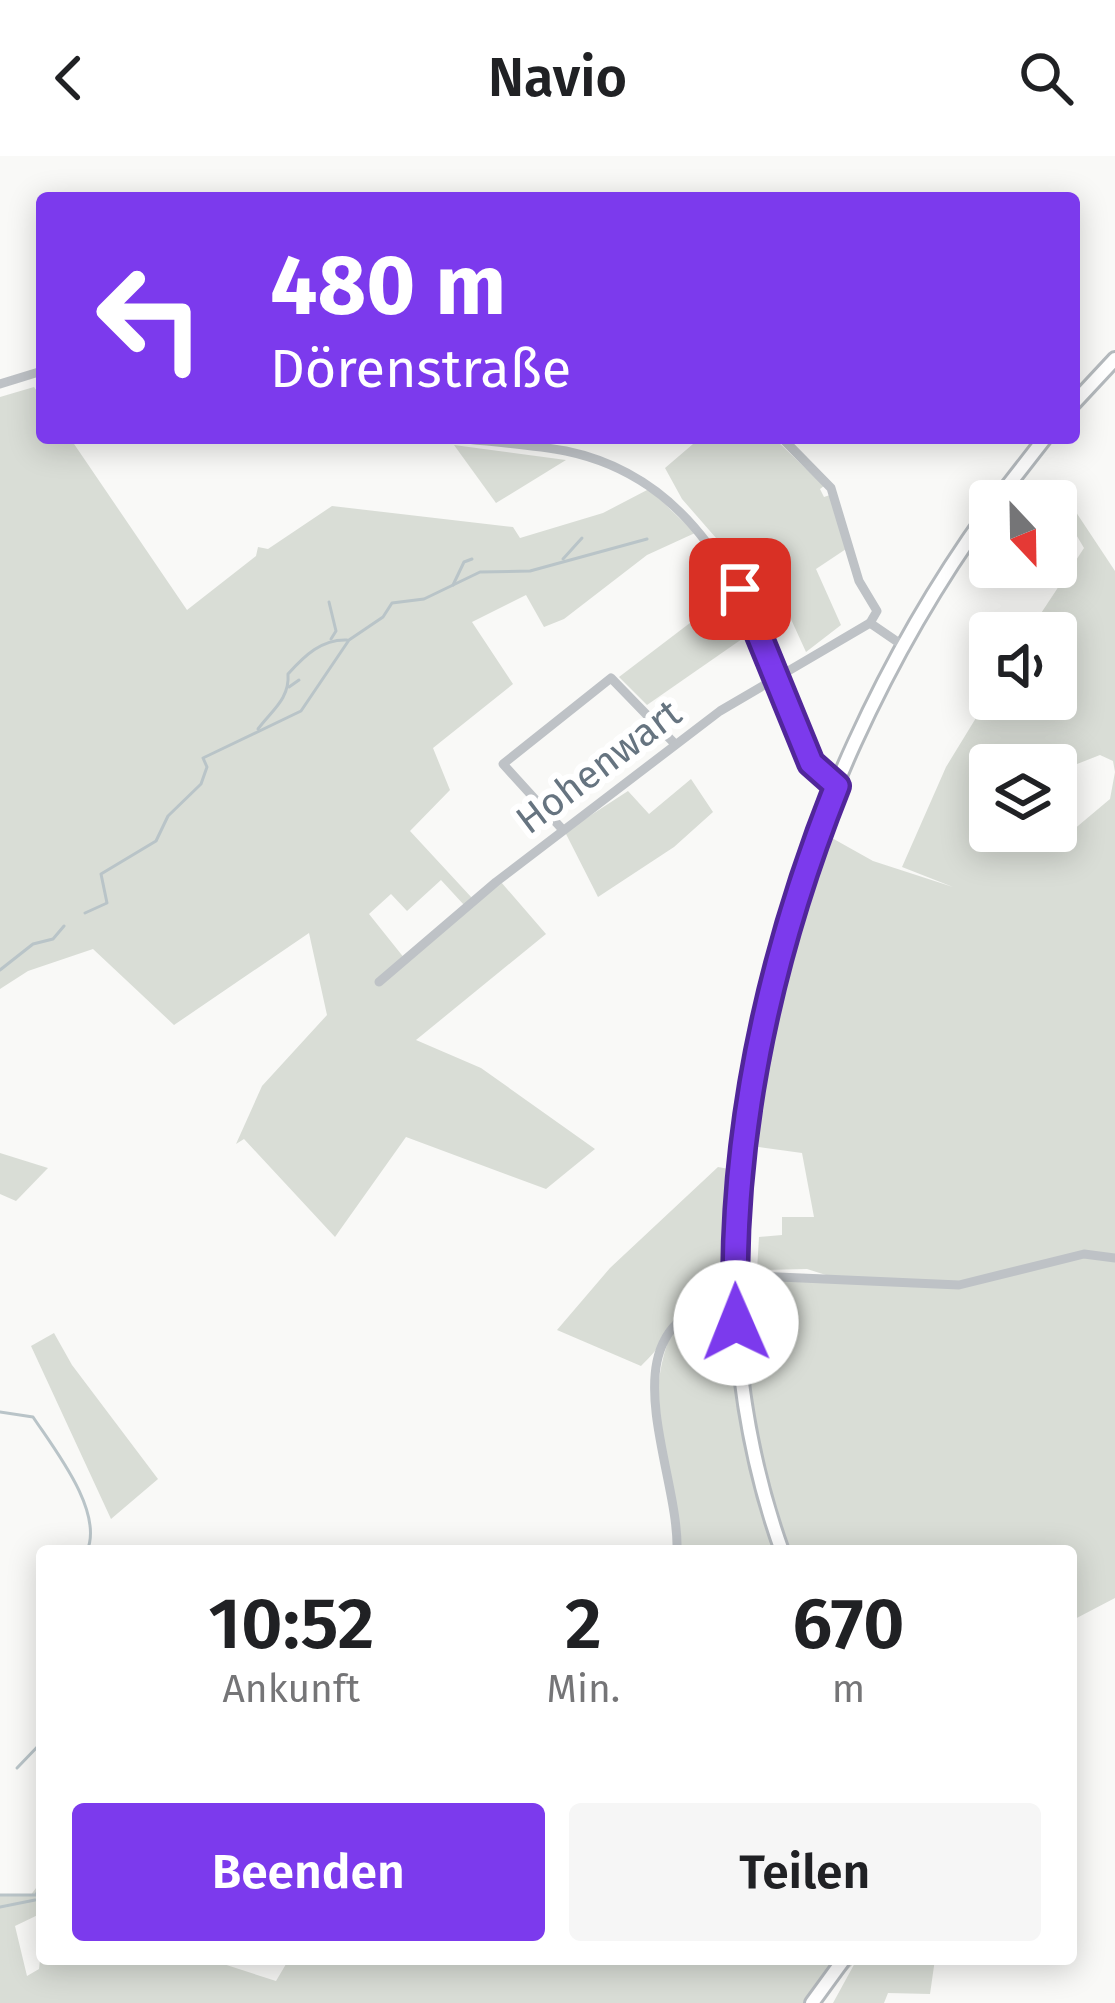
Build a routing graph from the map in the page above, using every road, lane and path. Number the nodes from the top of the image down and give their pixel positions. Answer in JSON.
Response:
{"nodes":[{"id":1,"x":1115,"y":359,"type":"edge"},
{"id":2,"x":36,"y":373,"type":"edge"},
{"id":3,"x":0,"y":384,"type":"edge"},
{"id":4,"x":1080,"y":397,"type":"edge"},
{"id":5,"x":505,"y":444,"type":"edge"},
{"id":6,"x":788,"y":444,"type":"edge"},
{"id":7,"x":1041,"y":444,"type":"edge"},
{"id":8,"x":1013,"y":480,"type":"edge"},
{"id":9,"x":969,"y":544,"type":"edge"},
{"id":10,"x":870,"y":623,"type":"junction"},
{"id":11,"x":906,"y":647,"type":"junction"},
{"id":12,"x":778,"y":677,"type":"junction"},
{"id":13,"x":675,"y":744,"type":"junction"},
{"id":14,"x":837,"y":786,"type":"junction"},
{"id":15,"x":563,"y":830,"type":"junction"},
{"id":16,"x":380,"y":982,"type":"dead end"},
{"id":17,"x":1115,"y":1258,"type":"edge"},
{"id":18,"x":734,"y":1275,"type":"junction"},
{"id":19,"x":735,"y":1298,"type":"junction"},
{"id":20,"x":676,"y":1545,"type":"edge"},
{"id":21,"x":780,"y":1545,"type":"edge"},
{"id":22,"x":840,"y":1965,"type":"edge"},
{"id":23,"x":812,"y":2003,"type":"edge"}],
"edges":[{"from":1,"to":4,"type":"main road"},
{"from":2,"to":3,"type":"street"},
{"from":5,"to":12,"type":"street"},
{"from":6,"to":10,"type":"street"},
{"from":7,"to":8,"type":"main road"},
{"from":9,"to":11,"type":"main road"},
{"from":10,"to":11,"type":"street"},
{"from":10,"to":12,"type":"street","name":"Hohenwart"},
{"from":11,"to":14,"type":"main road"},
{"from":12,"to":13,"type":"street","name":"Hohenwart"},
{"from":12,"to":14,"type":"street"},
{"from":13,"to":15,"type":"street","name":"Hohenwart"},
{"from":13,"to":15,"type":"street"},
{"from":14,"to":18,"type":"main road"},
{"from":15,"to":16,"type":"street","name":"Hohenwart"},
{"from":17,"to":18,"type":"street"},
{"from":18,"to":19,"type":"main road"},
{"from":19,"to":20,"type":"street"},
{"from":19,"to":21,"type":"main road"},
{"from":22,"to":23,"type":"main road"}]}
